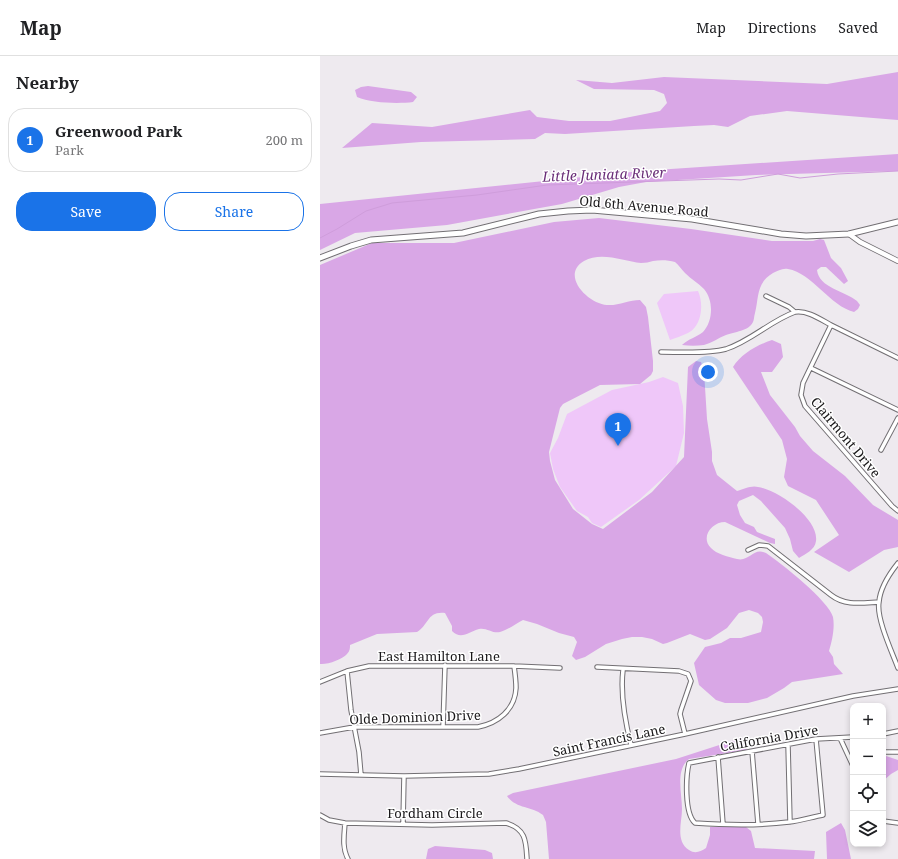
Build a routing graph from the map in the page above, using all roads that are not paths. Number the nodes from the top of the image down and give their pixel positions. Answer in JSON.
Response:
{"nodes":[{"id":1,"x":898,"y":222,"type":"edge"},
{"id":2,"x":849,"y":234,"type":"junction"},
{"id":3,"x":320,"y":258,"type":"edge"},
{"id":4,"x":898,"y":261,"type":"edge"},
{"id":5,"x":766,"y":296,"type":"dead end"},
{"id":6,"x":795,"y":312,"type":"junction"},
{"id":7,"x":831,"y":325,"type":"junction"},
{"id":8,"x":661,"y":352,"type":"dead end"},
{"id":9,"x":898,"y":358,"type":"edge"},
{"id":10,"x":811,"y":368,"type":"junction"},
{"id":11,"x":898,"y":410,"type":"edge"},
{"id":12,"x":898,"y":418,"type":"edge"},
{"id":13,"x":881,"y":450,"type":"dead end"},
{"id":14,"x":898,"y":511,"type":"edge"},
{"id":15,"x":748,"y":550,"type":"dead end"},
{"id":16,"x":898,"y":563,"type":"edge"},
{"id":17,"x":878,"y":602,"type":"junction"},
{"id":18,"x":445,"y":665,"type":"junction"},
{"id":19,"x":514,"y":666,"type":"junction"},
{"id":20,"x":560,"y":668,"type":"dead end"},
{"id":21,"x":597,"y":668,"type":"dead end"},
{"id":22,"x":898,"y":668,"type":"edge"},
{"id":23,"x":347,"y":670,"type":"junction"},
{"id":24,"x":623,"y":670,"type":"junction"},
{"id":25,"x":320,"y":682,"type":"edge"},
{"id":26,"x":898,"y":689,"type":"edge"},
{"id":27,"x":354,"y":727,"type":"junction"},
{"id":28,"x":443,"y":727,"type":"junction"},
{"id":29,"x":898,"y":731,"type":"edge"},
{"id":30,"x":320,"y":733,"type":"edge"},
{"id":31,"x":886,"y":733,"type":"edge"},
{"id":32,"x":685,"y":734,"type":"junction"},
{"id":33,"x":850,"y":737,"type":"edge"},
{"id":34,"x":840,"y":738,"type":"junction"},
{"id":35,"x":816,"y":739,"type":"junction"},
{"id":36,"x":631,"y":745,"type":"junction"},
{"id":37,"x":788,"y":745,"type":"junction"},
{"id":38,"x":752,"y":751,"type":"junction"},
{"id":39,"x":886,"y":752,"type":"edge"},
{"id":40,"x":898,"y":752,"type":"edge"},
{"id":41,"x":718,"y":758,"type":"junction"},
{"id":42,"x":850,"y":760,"type":"edge"},
{"id":43,"x":320,"y":774,"type":"edge"},
{"id":44,"x":361,"y":775,"type":"junction"},
{"id":45,"x":404,"y":776,"type":"junction"},
{"id":46,"x":320,"y":815,"type":"edge"},
{"id":47,"x":886,"y":821,"type":"edge"},
{"id":48,"x":790,"y":822,"type":"junction"},
{"id":49,"x":345,"y":823,"type":"junction"},
{"id":50,"x":898,"y":823,"type":"edge"},
{"id":51,"x":403,"y":824,"type":"junction"},
{"id":52,"x":723,"y":824,"type":"junction"},
{"id":53,"x":758,"y":824,"type":"junction"},
{"id":54,"x":348,"y":859,"type":"edge"},
{"id":55,"x":527,"y":859,"type":"edge"}],
"edges":[{"from":1,"to":2,"type":"main road","name":"Old 6th Avenue Road"},
{"from":2,"to":3,"type":"main road","name":"Old 6th Avenue Road"},
{"from":2,"to":4,"type":"street"},
{"from":5,"to":6,"type":"street"},
{"from":6,"to":7,"type":"street"},
{"from":6,"to":8,"type":"street"},
{"from":7,"to":9,"type":"street"},
{"from":7,"to":10,"type":"street","name":"Clairmont Drive"},
{"from":10,"to":11,"type":"street"},
{"from":10,"to":14,"type":"street","name":"Clairmont Drive"},
{"from":12,"to":13,"type":"street"},
{"from":15,"to":17,"type":"street"},
{"from":16,"to":17,"type":"street"},
{"from":17,"to":22,"type":"street"},
{"from":18,"to":19,"type":"street","name":"East Hamilton Lane"},
{"from":18,"to":23,"type":"street","name":"East Hamilton Lane"},
{"from":18,"to":28,"type":"street"},
{"from":19,"to":20,"type":"street","name":"East Hamilton Lane"},
{"from":19,"to":28,"type":"street","name":"Olde Dominion Drive"},
{"from":21,"to":24,"type":"street"},
{"from":23,"to":25,"type":"street","name":"East Hamilton Lane"},
{"from":23,"to":27,"type":"street"},
{"from":24,"to":32,"type":"street"},
{"from":24,"to":36,"type":"street"},
{"from":26,"to":32,"type":"street","name":"Saint Francis Lane"},
{"from":27,"to":28,"type":"street","name":"Olde Dominion Drive"},
{"from":27,"to":30,"type":"street","name":"Olde Dominion Drive"},
{"from":27,"to":44,"type":"street"},
{"from":29,"to":31,"type":"street"},
{"from":32,"to":36,"type":"street","name":"Saint Francis Lane"},
{"from":33,"to":34,"type":"street","name":"California Drive"},
{"from":34,"to":35,"type":"street","name":"California Drive"},
{"from":34,"to":42,"type":"street"},
{"from":35,"to":37,"type":"street","name":"California Drive"},
{"from":35,"to":48,"type":"street"},
{"from":36,"to":45,"type":"street","name":"Saint Francis Lane"},
{"from":37,"to":38,"type":"street","name":"California Drive"},
{"from":37,"to":48,"type":"street"},
{"from":38,"to":41,"type":"street","name":"California Drive"},
{"from":38,"to":53,"type":"street"},
{"from":39,"to":40,"type":"street"},
{"from":41,"to":52,"type":"street"},
{"from":41,"to":52,"type":"street","name":"California Drive"},
{"from":43,"to":44,"type":"street","name":"Saint Francis Lane"},
{"from":44,"to":45,"type":"street","name":"Saint Francis Lane"},
{"from":45,"to":51,"type":"street"},
{"from":46,"to":49,"type":"street","name":"Fordham Circle"},
{"from":47,"to":50,"type":"street"},
{"from":48,"to":53,"type":"street"},
{"from":49,"to":51,"type":"street","name":"Fordham Circle"},
{"from":49,"to":54,"type":"street"},
{"from":51,"to":55,"type":"street","name":"Fordham Circle"},
{"from":52,"to":53,"type":"street"}]}
